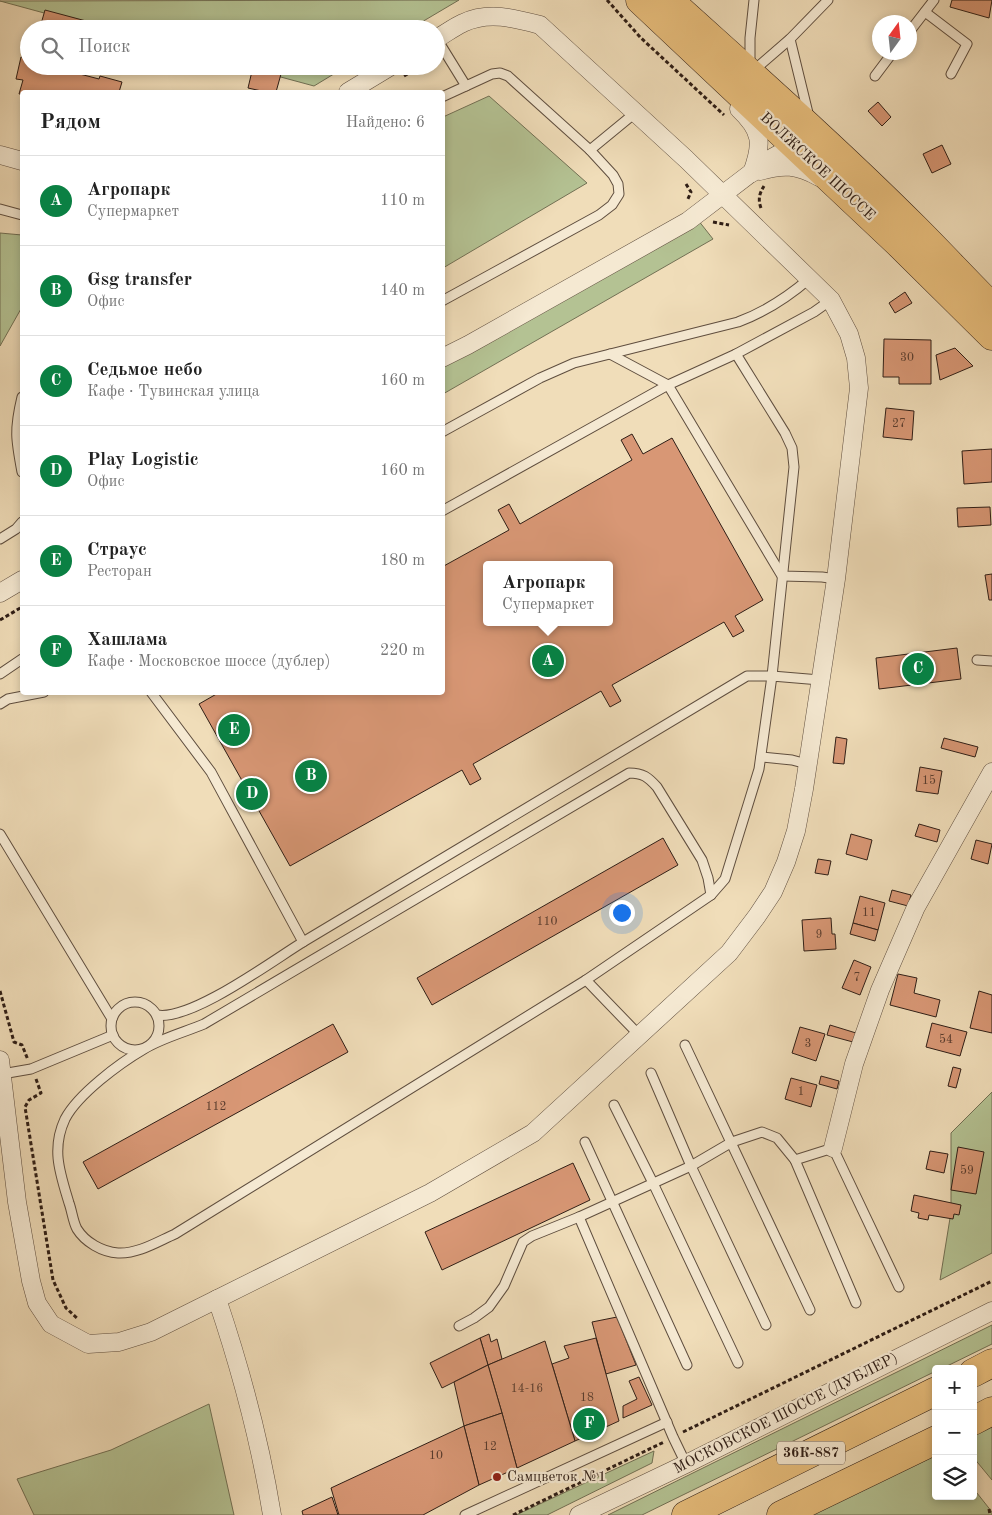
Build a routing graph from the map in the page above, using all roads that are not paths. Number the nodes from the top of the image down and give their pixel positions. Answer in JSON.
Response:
{"nodes":[{"id":1,"x":640,"y":0,"type":"edge"},
{"id":2,"x":669,"y":0,"type":"edge"},
{"id":3,"x":754,"y":0,"type":"edge"},
{"id":4,"x":828,"y":0,"type":"edge"},
{"id":5,"x":934,"y":0,"type":"edge"},
{"id":6,"x":925,"y":12,"type":"junction"},
{"id":7,"x":917,"y":23,"type":"edge"},
{"id":8,"x":445,"y":34,"type":"edge"},
{"id":9,"x":790,"y":39,"type":"junction"},
{"id":10,"x":694,"y":51,"type":"junction"},
{"id":11,"x":445,"y":53,"type":"edge"},
{"id":12,"x":887,"y":60,"type":"edge"},
{"id":13,"x":750,"y":74,"type":"junction"},
{"id":14,"x":951,"y":74,"type":"dead end"},
{"id":15,"x":377,"y":75,"type":"edge"},
{"id":16,"x":875,"y":76,"type":"dead end"},
{"id":17,"x":466,"y":86,"type":"junction"},
{"id":18,"x":351,"y":90,"type":"edge"},
{"id":19,"x":445,"y":96,"type":"edge"},
{"id":20,"x":774,"y":111,"type":"junction"},
{"id":21,"x":635,"y":113,"type":"junction"},
{"id":22,"x":803,"y":137,"type":"junction"},
{"id":23,"x":590,"y":150,"type":"junction"},
{"id":24,"x":0,"y":155,"type":"edge"},
{"id":25,"x":20,"y":160,"type":"edge"},
{"id":26,"x":760,"y":177,"type":"junction"},
{"id":27,"x":839,"y":187,"type":"junction"},
{"id":28,"x":724,"y":194,"type":"junction"},
{"id":29,"x":0,"y":209,"type":"edge"},
{"id":30,"x":20,"y":214,"type":"edge"},
{"id":31,"x":810,"y":278,"type":"junction"},
{"id":32,"x":445,"y":298,"type":"edge"},
{"id":33,"x":830,"y":300,"type":"junction"},
{"id":34,"x":992,"y":307,"type":"edge"},
{"id":35,"x":992,"y":336,"type":"edge"},
{"id":36,"x":610,"y":354,"type":"junction"},
{"id":37,"x":736,"y":354,"type":"junction"},
{"id":38,"x":445,"y":356,"type":"edge"},
{"id":39,"x":668,"y":386,"type":"junction"},
{"id":40,"x":20,"y":407,"type":"edge"},
{"id":41,"x":445,"y":430,"type":"edge"},
{"id":42,"x":20,"y":461,"type":"edge"},
{"id":43,"x":445,"y":509,"type":"edge"},
{"id":44,"x":20,"y":524,"type":"edge"},
{"id":45,"x":0,"y":539,"type":"edge"},
{"id":46,"x":782,"y":576,"type":"junction"},
{"id":47,"x":836,"y":579,"type":"junction"},
{"id":48,"x":20,"y":581,"type":"edge"},
{"id":49,"x":0,"y":593,"type":"edge"},
{"id":50,"x":20,"y":660,"type":"edge"},
{"id":51,"x":977,"y":660,"type":"dead end"},
{"id":52,"x":992,"y":661,"type":"edge"},
{"id":53,"x":0,"y":674,"type":"edge"},
{"id":54,"x":772,"y":676,"type":"junction"},
{"id":55,"x":820,"y":680,"type":"junction"},
{"id":56,"x":29,"y":695,"type":"edge"},
{"id":57,"x":153,"y":695,"type":"edge"},
{"id":58,"x":0,"y":704,"type":"edge"},
{"id":59,"x":761,"y":757,"type":"junction"},
{"id":60,"x":807,"y":764,"type":"junction"},
{"id":61,"x":992,"y":772,"type":"edge"},
{"id":62,"x":0,"y":834,"type":"edge"},
{"id":63,"x":711,"y":895,"type":"junction"},
{"id":64,"x":303,"y":942,"type":"junction"},
{"id":65,"x":586,"y":980,"type":"junction"},
{"id":66,"x":156,"y":1015,"type":"junction"},
{"id":67,"x":112,"y":1019,"type":"junction"},
{"id":68,"x":113,"y":1035,"type":"junction"},
{"id":69,"x":640,"y":1036,"type":"junction"},
{"id":70,"x":685,"y":1045,"type":"dead end"},
{"id":71,"x":145,"y":1048,"type":"junction"},
{"id":72,"x":1,"y":1067,"type":"edge"},
{"id":73,"x":651,"y":1073,"type":"dead end"},
{"id":74,"x":614,"y":1105,"type":"dead end"},
{"id":75,"x":584,"y":1142,"type":"dead end"},
{"id":76,"x":732,"y":1142,"type":"junction"},
{"id":77,"x":833,"y":1148,"type":"junction"},
{"id":78,"x":795,"y":1160,"type":"junction"},
{"id":79,"x":691,"y":1166,"type":"junction"},
{"id":80,"x":653,"y":1183,"type":"junction"},
{"id":81,"x":612,"y":1202,"type":"junction"},
{"id":82,"x":579,"y":1217,"type":"junction"},
{"id":83,"x":899,"y":1287,"type":"dead end"},
{"id":84,"x":217,"y":1300,"type":"junction"},
{"id":85,"x":856,"y":1303,"type":"dead end"},
{"id":86,"x":810,"y":1310,"type":"dead end"},
{"id":87,"x":992,"y":1311,"type":"edge"},
{"id":88,"x":766,"y":1325,"type":"dead end"},
{"id":89,"x":459,"y":1326,"type":"dead end"},
{"id":90,"x":738,"y":1363,"type":"dead end"},
{"id":91,"x":992,"y":1363,"type":"edge"},
{"id":92,"x":687,"y":1365,"type":"dead end"},
{"id":93,"x":977,"y":1370,"type":"edge"},
{"id":94,"x":932,"y":1393,"type":"edge"},
{"id":95,"x":992,"y":1411,"type":"edge"},
{"id":96,"x":977,"y":1419,"type":"edge"},
{"id":97,"x":667,"y":1422,"type":"junction"},
{"id":98,"x":932,"y":1442,"type":"edge"},
{"id":99,"x":686,"y":1464,"type":"junction"},
{"id":100,"x":272,"y":1515,"type":"edge"},
{"id":101,"x":465,"y":1515,"type":"edge"},
{"id":102,"x":579,"y":1515,"type":"edge"},
{"id":103,"x":686,"y":1515,"type":"edge"},
{"id":104,"x":781,"y":1515,"type":"edge"}],
"edges":[{"from":1,"to":10,"type":"main road","name":"ВОЛЖСКОЕ ШОССЕ"},
{"from":2,"to":13,"type":"main road","name":"ВОЛЖСКОЕ ШОССЕ"},
{"from":3,"to":13,"type":"lane"},
{"from":4,"to":9,"type":"lane"},
{"from":5,"to":6,"type":"lane"},
{"from":6,"to":7,"type":"lane"},
{"from":6,"to":14,"type":"lane"},
{"from":8,"to":21,"type":"street"},
{"from":9,"to":13,"type":"lane"},
{"from":9,"to":22,"type":"lane"},
{"from":10,"to":20,"type":"main road","name":"ВОЛЖСКОЕ ШОССЕ"},
{"from":10,"to":26,"type":"street"},
{"from":11,"to":17,"type":"lane"},
{"from":12,"to":16,"type":"lane"},
{"from":13,"to":20,"type":"main road","name":"ВОЛЖСКОЕ ШОССЕ"},
{"from":15,"to":18,"type":"street"},
{"from":17,"to":19,"type":"lane"},
{"from":17,"to":23,"type":"lane"},
{"from":20,"to":22,"type":"main road","name":"ВОЛЖСКОЕ ШОССЕ"},
{"from":21,"to":23,"type":"lane"},
{"from":21,"to":28,"type":"street"},
{"from":22,"to":26,"type":"street"},
{"from":22,"to":27,"type":"main road","name":"ВОЛЖСКОЕ ШОССЕ"},
{"from":22,"to":34,"type":"main road","name":"ВОЛЖСКОЕ ШОССЕ"},
{"from":23,"to":32,"type":"lane"},
{"from":24,"to":25,"type":"street"},
{"from":26,"to":27,"type":"street"},
{"from":26,"to":28,"type":"street"},
{"from":27,"to":35,"type":"main road","name":"ВОЛЖСКОЕ ШОССЕ"},
{"from":28,"to":31,"type":"street"},
{"from":28,"to":38,"type":"street"},
{"from":29,"to":30,"type":"lane"},
{"from":31,"to":33,"type":"street"},
{"from":31,"to":36,"type":"lane"},
{"from":33,"to":37,"type":"lane"},
{"from":33,"to":47,"type":"street"},
{"from":36,"to":39,"type":"lane"},
{"from":36,"to":41,"type":"lane"},
{"from":37,"to":39,"type":"lane"},
{"from":37,"to":46,"type":"lane"},
{"from":39,"to":43,"type":"lane"},
{"from":39,"to":46,"type":"lane"},
{"from":40,"to":42,"type":"lane"},
{"from":44,"to":45,"type":"lane"},
{"from":46,"to":47,"type":"lane"},
{"from":46,"to":54,"type":"lane"},
{"from":47,"to":55,"type":"street"},
{"from":48,"to":49,"type":"street"},
{"from":50,"to":53,"type":"lane"},
{"from":51,"to":52,"type":"lane"},
{"from":54,"to":55,"type":"lane"},
{"from":54,"to":59,"type":"lane"},
{"from":54,"to":64,"type":"lane"},
{"from":55,"to":60,"type":"street"},
{"from":56,"to":58,"type":"lane"},
{"from":57,"to":64,"type":"lane"},
{"from":59,"to":60,"type":"lane"},
{"from":59,"to":63,"type":"lane"},
{"from":60,"to":69,"type":"street"},
{"from":61,"to":77,"type":"street"},
{"from":62,"to":67,"type":"lane"},
{"from":63,"to":65,"type":"lane"},
{"from":63,"to":71,"type":"lane"},
{"from":64,"to":66,"type":"lane"},
{"from":65,"to":69,"type":"lane"},
{"from":65,"to":71,"type":"lane"},
{"from":66,"to":67,"type":"lane"},
{"from":66,"to":71,"type":"lane"},
{"from":67,"to":68,"type":"lane"},
{"from":68,"to":71,"type":"lane"},
{"from":68,"to":72,"type":"lane"},
{"from":69,"to":84,"type":"street"},
{"from":70,"to":76,"type":"lane"},
{"from":72,"to":84,"type":"street"},
{"from":73,"to":79,"type":"lane"},
{"from":74,"to":80,"type":"lane"},
{"from":75,"to":81,"type":"lane"},
{"from":76,"to":78,"type":"lane"},
{"from":76,"to":79,"type":"lane"},
{"from":76,"to":86,"type":"lane"},
{"from":77,"to":78,"type":"lane"},
{"from":77,"to":83,"type":"lane"},
{"from":78,"to":85,"type":"lane"},
{"from":79,"to":80,"type":"lane"},
{"from":79,"to":88,"type":"lane"},
{"from":80,"to":81,"type":"lane"},
{"from":80,"to":90,"type":"lane"},
{"from":81,"to":82,"type":"lane"},
{"from":81,"to":92,"type":"lane"},
{"from":82,"to":89,"type":"lane"},
{"from":82,"to":97,"type":"lane"},
{"from":84,"to":100,"type":"street"},
{"from":87,"to":99,"type":"street","name":"МОСКОВСКОЕ ШОССЕ (ДУБЛЕР)"},
{"from":91,"to":93,"type":"main road"},
{"from":94,"to":103,"type":"main road","number":"36К-887"},
{"from":95,"to":96,"type":"main road"},
{"from":97,"to":99,"type":"lane"},
{"from":97,"to":101,"type":"lane"},
{"from":98,"to":104,"type":"main road","number":"36К-887"},
{"from":99,"to":102,"type":"street","name":"МОСКОВСКОЕ ШОССЕ (ДУБЛЕР)"}]}
